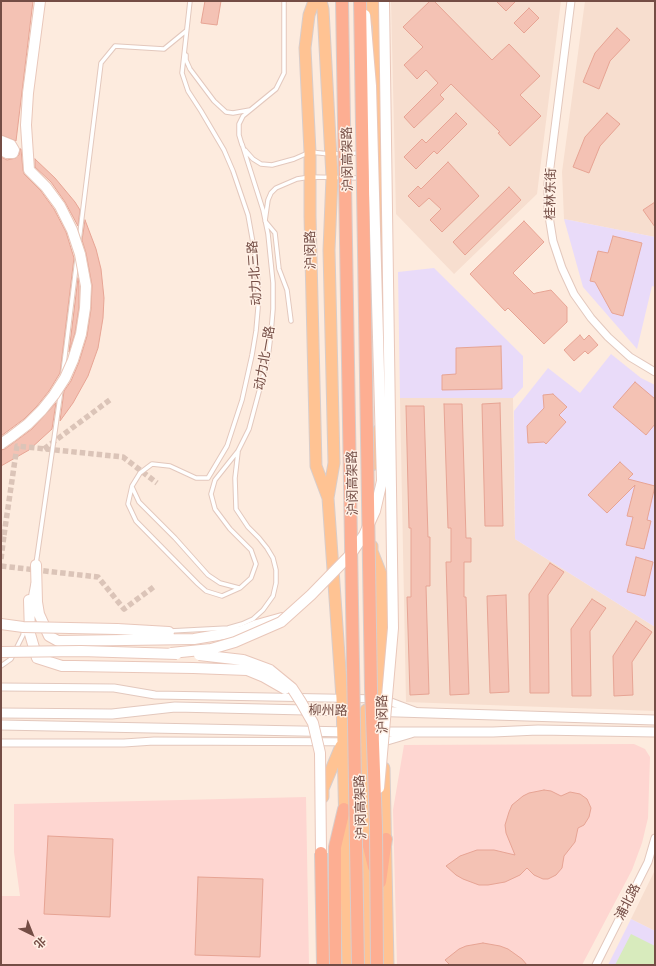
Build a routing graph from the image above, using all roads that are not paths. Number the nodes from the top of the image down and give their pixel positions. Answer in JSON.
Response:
{"nodes":[{"id":1,"x":40,"y":1,"type":"edge"},
{"id":2,"x":190,"y":1,"type":"edge"},
{"id":3,"x":284,"y":1,"type":"edge"},
{"id":4,"x":314,"y":1,"type":"edge"},
{"id":5,"x":321,"y":1,"type":"edge"},
{"id":6,"x":342,"y":1,"type":"edge"},
{"id":7,"x":360,"y":1,"type":"edge"},
{"id":8,"x":366,"y":1,"type":"edge"},
{"id":9,"x":378,"y":1,"type":"edge"},
{"id":10,"x":384,"y":1,"type":"edge"},
{"id":11,"x":571,"y":1,"type":"edge"},
{"id":12,"x":186,"y":31,"type":"junction"},
{"id":13,"x":185,"y":42,"type":"junction"},
{"id":14,"x":250,"y":110,"type":"junction"},
{"id":15,"x":1,"y":141,"type":"edge"},
{"id":16,"x":242,"y":144,"type":"junction"},
{"id":17,"x":1,"y":150,"type":"edge"},
{"id":18,"x":310,"y":152,"type":"junction"},
{"id":19,"x":369,"y":153,"type":"junction"},
{"id":20,"x":330,"y":154,"type":"junction"},
{"id":21,"x":310,"y":177,"type":"junction"},
{"id":22,"x":332,"y":177,"type":"junction"},
{"id":23,"x":369,"y":178,"type":"junction"},
{"id":24,"x":265,"y":221,"type":"junction"},
{"id":25,"x":291,"y":321,"type":"dead end"},
{"id":26,"x":655,"y":372,"type":"edge"},
{"id":27,"x":1,"y":444,"type":"edge"},
{"id":28,"x":238,"y":452,"type":"junction"},
{"id":29,"x":372,"y":465,"type":"junction"},
{"id":30,"x":132,"y":486,"type":"junction"},
{"id":31,"x":328,"y":498,"type":"junction"},
{"id":32,"x":372,"y":551,"type":"junction"},
{"id":33,"x":36,"y":565,"type":"junction"},
{"id":34,"x":240,"y":588,"type":"junction"},
{"id":35,"x":29,"y":600,"type":"junction"},
{"id":36,"x":287,"y":616,"type":"junction"},
{"id":37,"x":1,"y":624,"type":"edge"},
{"id":38,"x":169,"y":632,"type":"joint"},
{"id":39,"x":1,"y":652,"type":"edge"},
{"id":40,"x":171,"y":653,"type":"junction"},
{"id":41,"x":1,"y":666,"type":"edge"},
{"id":42,"x":1,"y":687,"type":"edge"},
{"id":43,"x":342,"y":698,"type":"junction"},
{"id":44,"x":366,"y":699,"type":"junction"},
{"id":45,"x":383,"y":699,"type":"junction"},
{"id":46,"x":301,"y":702,"type":"junction"},
{"id":47,"x":342,"y":711,"type":"junction"},
{"id":48,"x":366,"y":711,"type":"junction"},
{"id":49,"x":383,"y":712,"type":"junction"},
{"id":50,"x":418,"y":712,"type":"junction"},
{"id":51,"x":1,"y":713,"type":"edge"},
{"id":52,"x":655,"y":720,"type":"edge"},
{"id":53,"x":1,"y":725,"type":"edge"},
{"id":54,"x":655,"y":732,"type":"edge"},
{"id":55,"x":342,"y":737,"type":"junction"},
{"id":56,"x":366,"y":737,"type":"junction"},
{"id":57,"x":384,"y":737,"type":"junction"},
{"id":58,"x":1,"y":743,"type":"edge"},
{"id":59,"x":344,"y":810,"type":"junction"},
{"id":60,"x":376,"y":826,"type":"junction"},
{"id":61,"x":655,"y":838,"type":"edge"},
{"id":62,"x":386,"y":839,"type":"junction"},
{"id":63,"x":368,"y":842,"type":"junction"},
{"id":64,"x":321,"y":853,"type":"joint"},
{"id":65,"x":379,"y":890,"type":"junction"},
{"id":66,"x":323,"y":965,"type":"edge"},
{"id":67,"x":335,"y":965,"type":"edge"},
{"id":68,"x":348,"y":965,"type":"edge"},
{"id":69,"x":358,"y":965,"type":"edge"},
{"id":70,"x":370,"y":965,"type":"edge"},
{"id":71,"x":377,"y":965,"type":"edge"},
{"id":72,"x":382,"y":965,"type":"edge"},
{"id":73,"x":388,"y":965,"type":"edge"},
{"id":74,"x":596,"y":965,"type":"edge"}],
"edges":[{"from":1,"to":27,"type":"main road","bridge":true},
{"from":2,"to":12,"type":"lane","name":"动力北三路"},
{"from":3,"to":14,"type":"lane"},
{"from":4,"to":18,"type":"main road","name":"沪闵路"},
{"from":5,"to":20,"type":"main road","name":"沪闵路"},
{"from":6,"to":69,"type":"highway","name":"沪闵高架路","bridge":true},
{"from":7,"to":60,"type":"highway","name":"沪闵高架路","bridge":true},
{"from":8,"to":19,"type":"main road","name":"沪闵路"},
{"from":8,"to":36,"type":"main road","bridge":true},
{"from":9,"to":29,"type":"main road","name":"沪闵路"},
{"from":10,"to":60,"type":"main road","bridge":true},
{"from":11,"to":26,"type":"street","name":"桂林东街"},
{"from":12,"to":13,"type":"lane","name":"动力北三路"},
{"from":12,"to":33,"type":"lane"},
{"from":13,"to":14,"type":"lane"},
{"from":13,"to":30,"type":"lane","name":"动力北三路"},
{"from":14,"to":16,"type":"lane","name":"动力北一路"},
{"from":15,"to":17,"type":"main road"},
{"from":16,"to":18,"type":"lane"},
{"from":16,"to":24,"type":"lane","name":"动力北一路"},
{"from":18,"to":20,"type":"lane"},
{"from":18,"to":21,"type":"main road","name":"沪闵路"},
{"from":19,"to":20,"type":"lane"},
{"from":19,"to":23,"type":"main road","name":"沪闵路"},
{"from":20,"to":22,"type":"main road","name":"沪闵路"},
{"from":21,"to":22,"type":"lane"},
{"from":21,"to":24,"type":"lane"},
{"from":21,"to":31,"type":"main road","name":"沪闵路"},
{"from":22,"to":23,"type":"lane"},
{"from":22,"to":31,"type":"main road","name":"沪闵路"},
{"from":23,"to":29,"type":"main road","name":"沪闵路"},
{"from":24,"to":25,"type":"lane"},
{"from":24,"to":28,"type":"lane","name":"动力北一路"},
{"from":28,"to":34,"type":"lane"},
{"from":28,"to":38,"type":"lane"},
{"from":29,"to":32,"type":"main road","name":"沪闵路"},
{"from":30,"to":34,"type":"lane"},
{"from":30,"to":34,"type":"lane"},
{"from":31,"to":43,"type":"main road","name":"沪闵路"},
{"from":32,"to":44,"type":"main road"},
{"from":32,"to":45,"type":"main road","name":"沪闵路"},
{"from":33,"to":35,"type":"lane"},
{"from":33,"to":36,"type":"main road"},
{"from":35,"to":41,"type":"lane"},
{"from":35,"to":46,"type":"main road","bridge":true},
{"from":36,"to":40,"type":"main road","bridge":true},
{"from":37,"to":38,"type":"main road","bridge":true},
{"from":39,"to":40,"type":"main road","bridge":true},
{"from":40,"to":46,"type":"main road","bridge":true},
{"from":42,"to":43,"type":"street"},
{"from":43,"to":44,"type":"street"},
{"from":43,"to":47,"type":"main road","name":"沪闵路"},
{"from":44,"to":45,"type":"street"},
{"from":44,"to":48,"type":"main road"},
{"from":45,"to":49,"type":"main road","name":"沪闵路"},
{"from":45,"to":50,"type":"street"},
{"from":46,"to":64,"type":"main road","bridge":true},
{"from":47,"to":48,"type":"street","name":"柳州路"},
{"from":47,"to":51,"type":"street","name":"柳州路"},
{"from":47,"to":55,"type":"main road","name":"沪闵路"},
{"from":48,"to":49,"type":"street","name":"柳州路"},
{"from":48,"to":56,"type":"main road"},
{"from":49,"to":50,"type":"street","name":"柳州路"},
{"from":49,"to":57,"type":"main road","name":"沪闵路"},
{"from":50,"to":52,"type":"street","name":"柳州路"},
{"from":53,"to":55,"type":"street","name":"柳州路"},
{"from":54,"to":57,"type":"street","name":"柳州路"},
{"from":55,"to":56,"type":"street","name":"柳州路"},
{"from":55,"to":58,"type":"street"},
{"from":55,"to":59,"type":"main road","name":"沪闵路"},
{"from":55,"to":66,"type":"main road","name":"沪闵路"},
{"from":56,"to":57,"type":"street","name":"柳州路"},
{"from":56,"to":63,"type":"main road"},
{"from":57,"to":62,"type":"main road","name":"沪闵路"},
{"from":59,"to":67,"type":"highway"},
{"from":59,"to":68,"type":"main road","name":"沪闵路"},
{"from":60,"to":71,"type":"highway","name":"沪闵高架路","bridge":true},
{"from":61,"to":74,"type":"street","name":"浦北路"},
{"from":62,"to":65,"type":"highway"},
{"from":62,"to":73,"type":"main road","name":"沪闵路"},
{"from":63,"to":65,"type":"highway"},
{"from":63,"to":70,"type":"main road"},
{"from":64,"to":66,"type":"highway","bridge":true},
{"from":65,"to":72,"type":"highway"}]}
